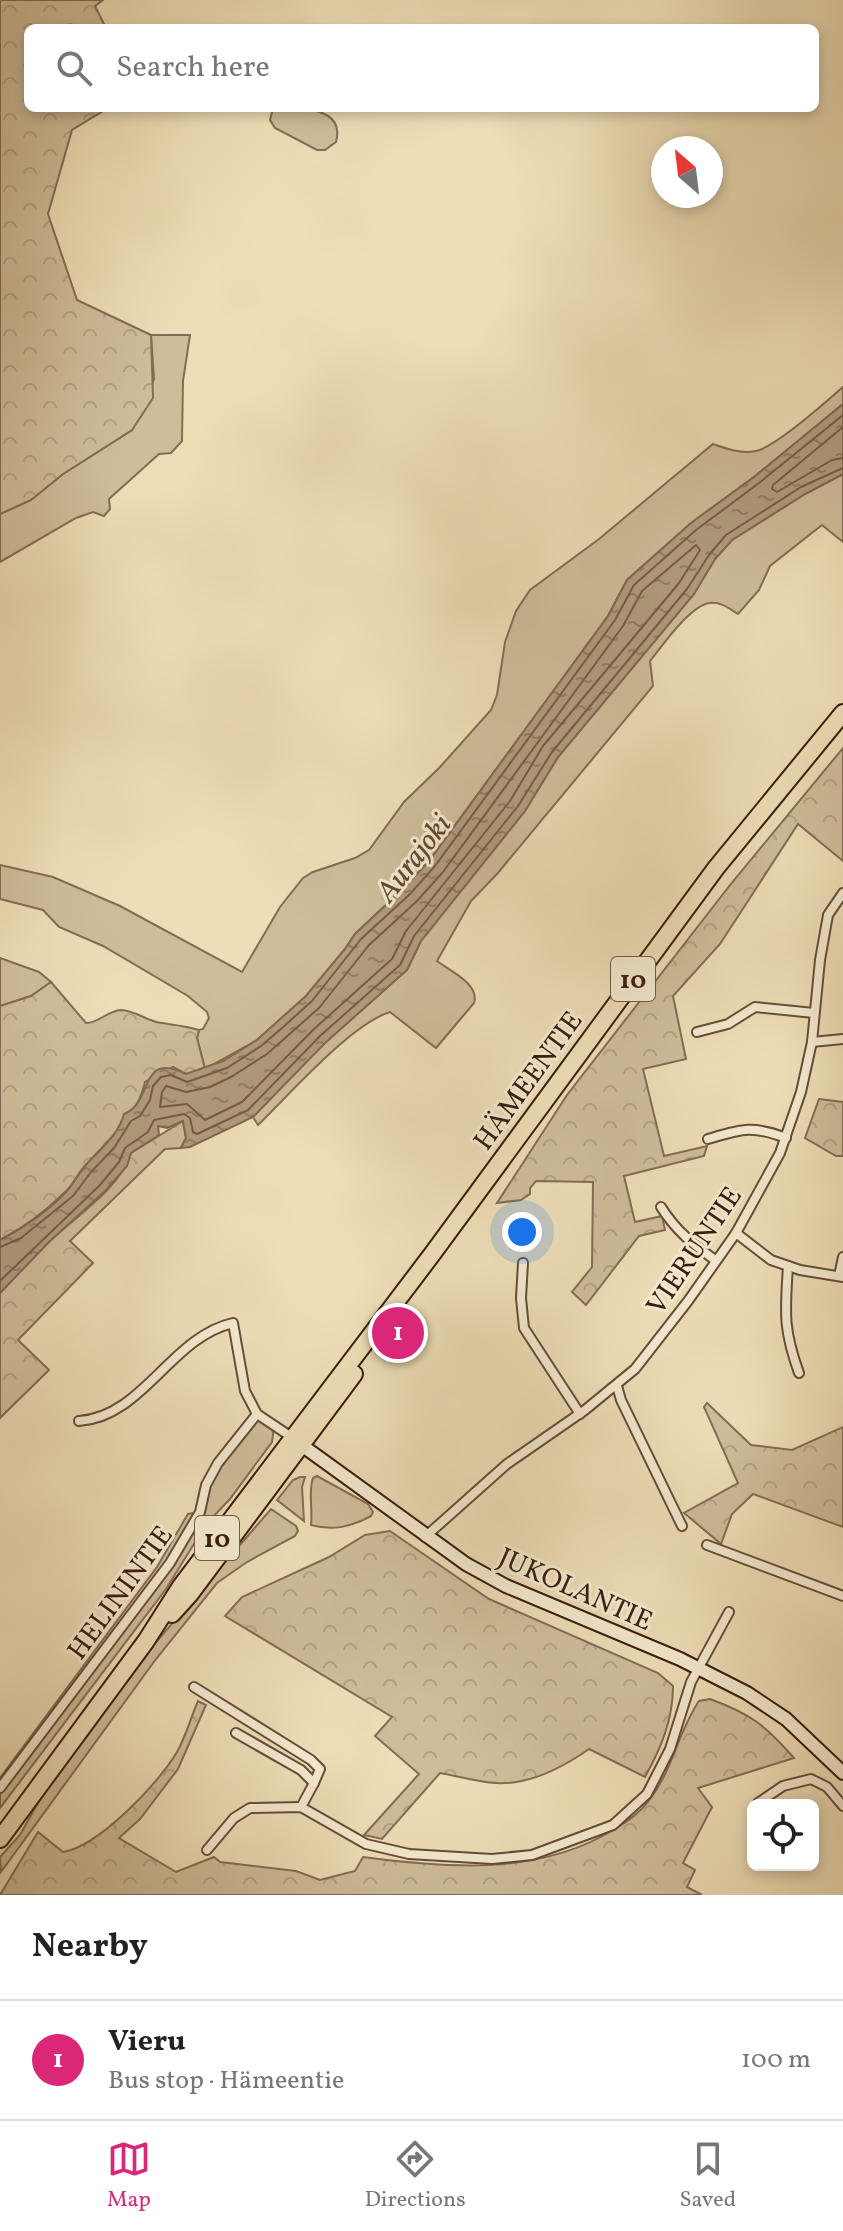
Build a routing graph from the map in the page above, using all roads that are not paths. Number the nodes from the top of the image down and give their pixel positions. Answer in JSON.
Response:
{"nodes":[{"id":1,"x":843,"y":713,"type":"edge"},
{"id":2,"x":843,"y":893,"type":"edge"},
{"id":3,"x":814,"y":1013,"type":"junction"},
{"id":4,"x":697,"y":1032,"type":"dead end"},
{"id":5,"x":843,"y":1039,"type":"edge"},
{"id":6,"x":812,"y":1042,"type":"junction"},
{"id":7,"x":786,"y":1138,"type":"junction"},
{"id":8,"x":708,"y":1139,"type":"dead end"},
{"id":9,"x":661,"y":1207,"type":"dead end"},
{"id":10,"x":736,"y":1233,"type":"junction"},
{"id":11,"x":843,"y":1257,"type":"edge"},
{"id":12,"x":715,"y":1260,"type":"junction"},
{"id":13,"x":523,"y":1263,"type":"dead end"},
{"id":14,"x":788,"y":1266,"type":"junction"},
{"id":15,"x":841,"y":1277,"type":"edge"},
{"id":16,"x":799,"y":1373,"type":"dead end"},
{"id":17,"x":617,"y":1386,"type":"junction"},
{"id":18,"x":257,"y":1414,"type":"junction"},
{"id":19,"x":580,"y":1414,"type":"junction"},
{"id":20,"x":79,"y":1421,"type":"dead end"},
{"id":21,"x":298,"y":1442,"type":"junction"},
{"id":22,"x":682,"y":1526,"type":"dead end"},
{"id":23,"x":425,"y":1537,"type":"junction"},
{"id":24,"x":707,"y":1545,"type":"dead end"},
{"id":25,"x":843,"y":1596,"type":"edge"},
{"id":26,"x":729,"y":1612,"type":"dead end"},
{"id":27,"x":699,"y":1667,"type":"junction"},
{"id":28,"x":194,"y":1687,"type":"dead end"},
{"id":29,"x":236,"y":1733,"type":"dead end"},
{"id":30,"x":843,"y":1773,"type":"edge"},
{"id":31,"x":314,"y":1783,"type":"junction"},
{"id":32,"x":0,"y":1788,"type":"edge"},
{"id":33,"x":764,"y":1799,"type":"edge"},
{"id":34,"x":843,"y":1806,"type":"edge"},
{"id":35,"x":301,"y":1807,"type":"junction"},
{"id":36,"x":0,"y":1839,"type":"edge"},
{"id":37,"x":207,"y":1850,"type":"dead end"}],
"edges":[{"from":1,"to":21,"type":"highway","name":"HÄMEENTIE","number":"10"},
{"from":2,"to":3,"type":"street","name":"VIERUNTIE"},
{"from":3,"to":4,"type":"street"},
{"from":3,"to":6,"type":"street","name":"VIERUNTIE"},
{"from":5,"to":6,"type":"street"},
{"from":6,"to":7,"type":"street","name":"VIERUNTIE"},
{"from":7,"to":8,"type":"street"},
{"from":7,"to":10,"type":"street","name":"VIERUNTIE"},
{"from":9,"to":12,"type":"street"},
{"from":10,"to":12,"type":"street","name":"VIERUNTIE"},
{"from":10,"to":14,"type":"street"},
{"from":11,"to":15,"type":"street"},
{"from":12,"to":17,"type":"street","name":"VIERUNTIE"},
{"from":13,"to":19,"type":"street"},
{"from":14,"to":15,"type":"street"},
{"from":14,"to":16,"type":"street"},
{"from":17,"to":19,"type":"street","name":"VIERUNTIE"},
{"from":17,"to":22,"type":"street"},
{"from":18,"to":20,"type":"street"},
{"from":18,"to":21,"type":"street"},
{"from":18,"to":32,"type":"street","name":"HELININTIE"},
{"from":19,"to":23,"type":"street","name":"VIERUNTIE"},
{"from":21,"to":23,"type":"street","name":"JUKOLANTIE"},
{"from":21,"to":36,"type":"highway","name":"HÄMEENTIE","number":"10"},
{"from":23,"to":27,"type":"street","name":"JUKOLANTIE"},
{"from":24,"to":25,"type":"street"},
{"from":26,"to":27,"type":"street"},
{"from":27,"to":30,"type":"street","name":"JUKOLANTIE"},
{"from":27,"to":35,"type":"street"},
{"from":28,"to":31,"type":"street"},
{"from":29,"to":31,"type":"street"},
{"from":31,"to":35,"type":"street"},
{"from":33,"to":34,"type":"street"},
{"from":35,"to":37,"type":"street"}]}
